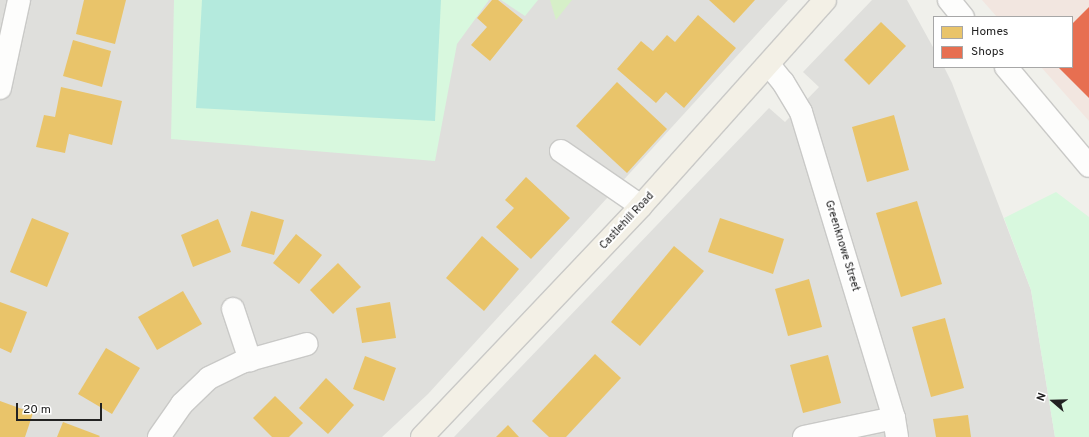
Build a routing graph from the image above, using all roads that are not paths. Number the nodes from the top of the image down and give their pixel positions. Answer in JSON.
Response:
{"nodes":[{"id":1,"x":825,"y":0,"type":"edge"},
{"id":2,"x":949,"y":0,"type":"edge"},
{"id":3,"x":17,"y":10,"type":"edge"},
{"id":4,"x":962,"y":16,"type":"edge"},
{"id":5,"x":769,"y":64,"type":"junction"},
{"id":6,"x":1007,"y":68,"type":"edge"},
{"id":7,"x":0,"y":88,"type":"edge"},
{"id":8,"x":561,"y":151,"type":"dead end"},
{"id":9,"x":1089,"y":166,"type":"edge"},
{"id":10,"x":641,"y":206,"type":"junction"},
{"id":11,"x":233,"y":309,"type":"dead end"},
{"id":12,"x":307,"y":344,"type":"dead end"},
{"id":13,"x":250,"y":360,"type":"junction"},
{"id":14,"x":895,"y":427,"type":"edge"},
{"id":15,"x":159,"y":437,"type":"edge"},
{"id":16,"x":422,"y":437,"type":"edge"},
{"id":17,"x":804,"y":437,"type":"edge"}],
"edges":[{"from":1,"to":5,"type":"main road","name":"Castlehill Road"},
{"from":2,"to":4,"type":"street"},
{"from":3,"to":7,"type":"street"},
{"from":5,"to":10,"type":"main road","name":"Castlehill Road"},
{"from":5,"to":14,"type":"street","name":"Greenknowe Street"},
{"from":6,"to":9,"type":"street"},
{"from":8,"to":10,"type":"street"},
{"from":10,"to":16,"type":"main road","name":"Castlehill Road"},
{"from":11,"to":13,"type":"street"},
{"from":12,"to":13,"type":"street"},
{"from":13,"to":15,"type":"street"},
{"from":14,"to":17,"type":"street"}]}
